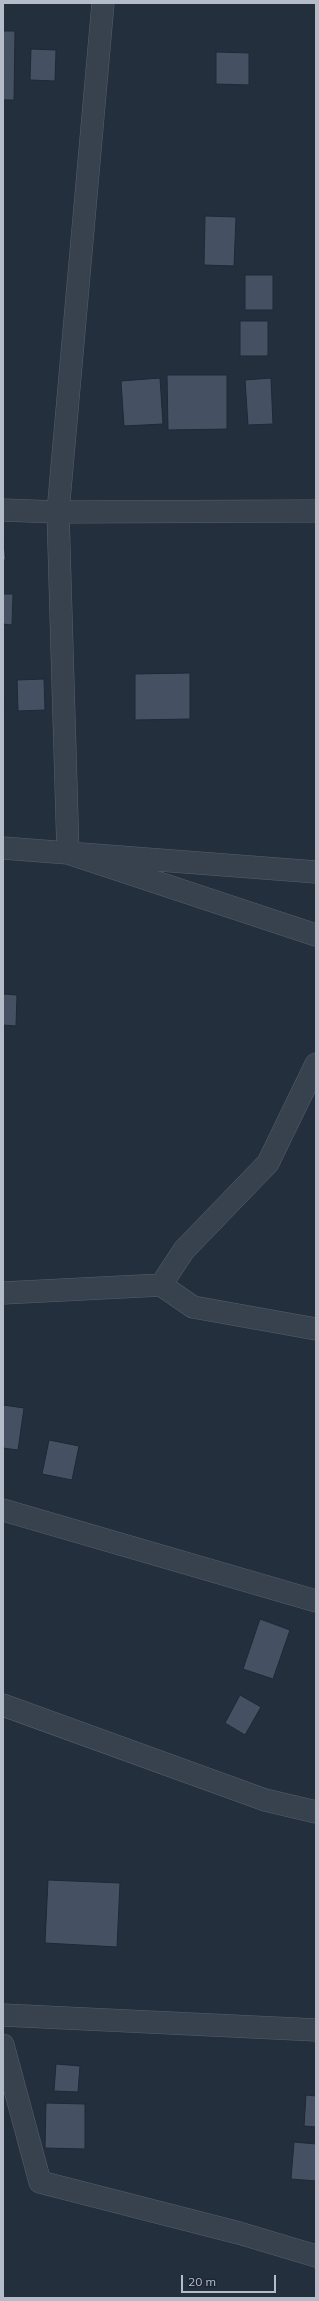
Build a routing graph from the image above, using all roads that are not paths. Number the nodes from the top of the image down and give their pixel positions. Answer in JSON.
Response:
{"nodes":[{"id":1,"x":103,"y":3,"type":"edge"},
{"id":2,"x":3,"y":510,"type":"edge"},
{"id":3,"x":316,"y":511,"type":"edge"},
{"id":4,"x":58,"y":512,"type":"junction"},
{"id":5,"x":3,"y":848,"type":"edge"},
{"id":6,"x":68,"y":853,"type":"junction"},
{"id":7,"x":316,"y":872,"type":"edge"},
{"id":8,"x":316,"y":934,"type":"edge"},
{"id":9,"x":316,"y":1064,"type":"edge"},
{"id":10,"x":161,"y":1285,"type":"junction"},
{"id":11,"x":3,"y":1293,"type":"edge"},
{"id":12,"x":316,"y":1329,"type":"edge"},
{"id":13,"x":3,"y":1510,"type":"edge"},
{"id":14,"x":316,"y":1601,"type":"edge"},
{"id":15,"x":3,"y":1705,"type":"edge"},
{"id":16,"x":316,"y":1812,"type":"edge"},
{"id":17,"x":3,"y":2015,"type":"edge"},
{"id":18,"x":316,"y":2030,"type":"edge"},
{"id":19,"x":3,"y":2045,"type":"edge"},
{"id":20,"x":316,"y":2256,"type":"edge"}],
"edges":[{"from":1,"to":4,"type":"street"},
{"from":2,"to":4,"type":"street"},
{"from":3,"to":4,"type":"street"},
{"from":4,"to":6,"type":"street"},
{"from":5,"to":6,"type":"street"},
{"from":6,"to":7,"type":"street"},
{"from":6,"to":8,"type":"street"},
{"from":9,"to":10,"type":"street"},
{"from":10,"to":11,"type":"street"},
{"from":10,"to":12,"type":"street"},
{"from":13,"to":14,"type":"street"},
{"from":15,"to":16,"type":"street"},
{"from":17,"to":18,"type":"street"},
{"from":19,"to":20,"type":"street"}]}
